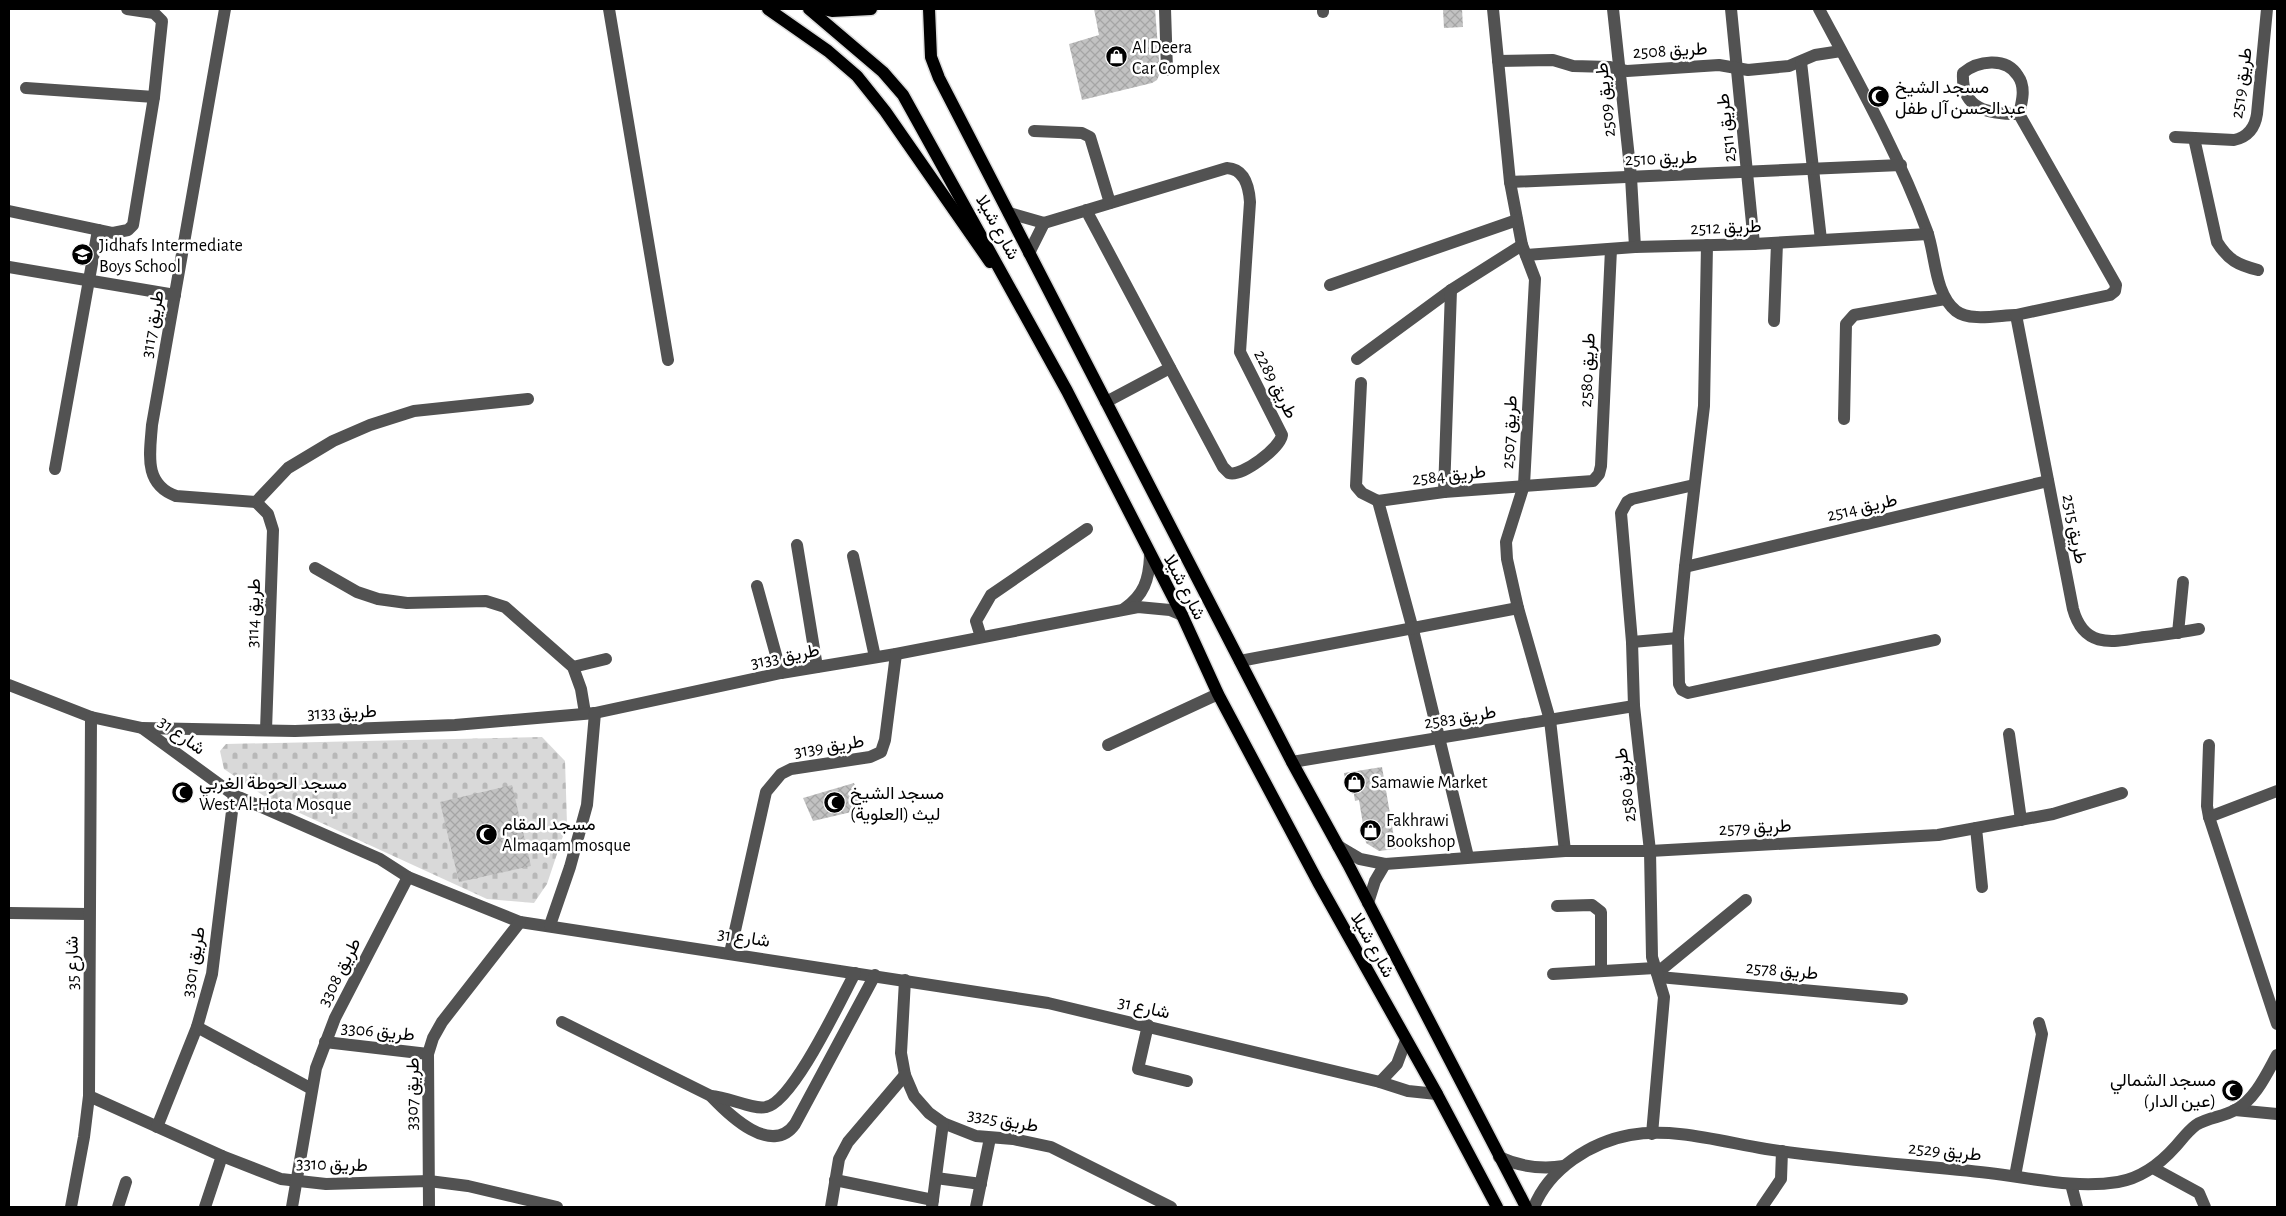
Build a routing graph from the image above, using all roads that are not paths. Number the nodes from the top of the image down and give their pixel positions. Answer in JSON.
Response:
{"nodes":[{"id":1,"x":127,"y":9,"type":"edge"},
{"id":2,"x":225,"y":9,"type":"edge"},
{"id":3,"x":609,"y":9,"type":"edge"},
{"id":4,"x":768,"y":9,"type":"edge"},
{"id":5,"x":809,"y":9,"type":"edge"},
{"id":6,"x":823,"y":9,"type":"edge"},
{"id":7,"x":871,"y":9,"type":"edge"},
{"id":8,"x":930,"y":9,"type":"edge"},
{"id":9,"x":1165,"y":9,"type":"edge"},
{"id":10,"x":1493,"y":9,"type":"edge"},
{"id":11,"x":1613,"y":9,"type":"edge"},
{"id":12,"x":1731,"y":9,"type":"edge"},
{"id":13,"x":1819,"y":9,"type":"edge"},
{"id":14,"x":2267,"y":9,"type":"edge"},
{"id":15,"x":1841,"y":51,"type":"junction"},
{"id":16,"x":1498,"y":61,"type":"junction"},
{"id":17,"x":1801,"y":62,"type":"junction"},
{"id":18,"x":1619,"y":69,"type":"junction"},
{"id":19,"x":1737,"y":69,"type":"junction"},
{"id":20,"x":1168,"y":70,"type":"dead end"},
{"id":21,"x":26,"y":88,"type":"dead end"},
{"id":22,"x":154,"y":97,"type":"junction"},
{"id":23,"x":2018,"y":114,"type":"junction"},
{"id":24,"x":1034,"y":131,"type":"dead end"},
{"id":25,"x":2175,"y":137,"type":"dead end"},
{"id":26,"x":2194,"y":138,"type":"junction"},
{"id":27,"x":1901,"y":165,"type":"junction"},
{"id":28,"x":1814,"y":169,"type":"junction"},
{"id":29,"x":1748,"y":172,"type":"junction"},
{"id":30,"x":1631,"y":177,"type":"junction"},
{"id":31,"x":1510,"y":182,"type":"junction"},
{"id":32,"x":1110,"y":203,"type":"junction"},
{"id":33,"x":1086,"y":210,"type":"junction"},
{"id":34,"x":9,"y":211,"type":"edge"},
{"id":35,"x":1009,"y":213,"type":"junction"},
{"id":36,"x":1517,"y":220,"type":"junction"},
{"id":37,"x":1044,"y":223,"type":"junction"},
{"id":38,"x":98,"y":230,"type":"junction"},
{"id":39,"x":1928,"y":234,"type":"junction"},
{"id":40,"x":1821,"y":240,"type":"junction"},
{"id":41,"x":1777,"y":243,"type":"junction"},
{"id":42,"x":1754,"y":244,"type":"junction"},
{"id":43,"x":1706,"y":245,"type":"junction"},
{"id":44,"x":1635,"y":247,"type":"junction"},
{"id":45,"x":1610,"y":249,"type":"junction"},
{"id":46,"x":1524,"y":250,"type":"junction"},
{"id":47,"x":1029,"y":253,"type":"junction"},
{"id":48,"x":9,"y":267,"type":"edge"},
{"id":49,"x":2258,"y":270,"type":"dead end"},
{"id":50,"x":87,"y":280,"type":"junction"},
{"id":51,"x":1330,"y":285,"type":"dead end"},
{"id":52,"x":1012,"y":287,"type":"junction"},
{"id":53,"x":1451,"y":290,"type":"junction"},
{"id":54,"x":175,"y":295,"type":"junction"},
{"id":55,"x":1945,"y":299,"type":"junction"},
{"id":56,"x":2016,"y":315,"type":"junction"},
{"id":57,"x":1774,"y":321,"type":"dead end"},
{"id":58,"x":1356,"y":359,"type":"dead end"},
{"id":59,"x":668,"y":360,"type":"dead end"},
{"id":60,"x":1170,"y":368,"type":"junction"},
{"id":61,"x":1361,"y":383,"type":"dead end"},
{"id":62,"x":528,"y":399,"type":"dead end"},
{"id":63,"x":1106,"y":402,"type":"junction"},
{"id":64,"x":1844,"y":419,"type":"dead end"},
{"id":65,"x":55,"y":469,"type":"dead end"},
{"id":66,"x":2048,"y":481,"type":"junction"},
{"id":67,"x":1584,"y":483,"type":"joint"},
{"id":68,"x":1524,"y":485,"type":"junction"},
{"id":69,"x":1694,"y":485,"type":"junction"},
{"id":70,"x":1444,"y":492,"type":"junction"},
{"id":71,"x":1378,"y":501,"type":"junction"},
{"id":72,"x":256,"y":502,"type":"junction"},
{"id":73,"x":1087,"y":529,"type":"dead end"},
{"id":74,"x":797,"y":545,"type":"dead end"},
{"id":75,"x":853,"y":556,"type":"dead end"},
{"id":76,"x":1150,"y":556,"type":"junction"},
{"id":77,"x":1684,"y":567,"type":"junction"},
{"id":78,"x":315,"y":568,"type":"dead end"},
{"id":79,"x":2183,"y":582,"type":"dead end"},
{"id":80,"x":756,"y":586,"type":"dead end"},
{"id":81,"x":1518,"y":608,"type":"junction"},
{"id":82,"x":1124,"y":609,"type":"junction"},
{"id":83,"x":1182,"y":615,"type":"junction"},
{"id":84,"x":1412,"y":626,"type":"junction"},
{"id":85,"x":2199,"y":629,"type":"dead end"},
{"id":86,"x":2178,"y":633,"type":"junction"},
{"id":87,"x":981,"y":637,"type":"junction"},
{"id":88,"x":1678,"y":638,"type":"junction"},
{"id":89,"x":1935,"y":640,"type":"dead end"},
{"id":90,"x":1632,"y":642,"type":"junction"},
{"id":91,"x":896,"y":654,"type":"junction"},
{"id":92,"x":875,"y":657,"type":"junction"},
{"id":93,"x":606,"y":660,"type":"dead end"},
{"id":94,"x":1240,"y":661,"type":"junction"},
{"id":95,"x":573,"y":667,"type":"junction"},
{"id":96,"x":817,"y":667,"type":"junction"},
{"id":97,"x":781,"y":673,"type":"junction"},
{"id":98,"x":9,"y":685,"type":"edge"},
{"id":99,"x":1218,"y":694,"type":"junction"},
{"id":100,"x":1634,"y":706,"type":"junction"},
{"id":101,"x":590,"y":713,"type":"junction"},
{"id":102,"x":91,"y":717,"type":"junction"},
{"id":103,"x":1550,"y":720,"type":"junction"},
{"id":104,"x":142,"y":728,"type":"junction"},
{"id":105,"x":266,"y":730,"type":"junction"},
{"id":106,"x":2009,"y":734,"type":"dead end"},
{"id":107,"x":1440,"y":739,"type":"junction"},
{"id":108,"x":1108,"y":745,"type":"dead end"},
{"id":109,"x":2209,"y":745,"type":"dead end"},
{"id":110,"x":1292,"y":762,"type":"junction"},
{"id":111,"x":2277,"y":791,"type":"edge"},
{"id":112,"x":2122,"y":793,"type":"dead end"},
{"id":113,"x":234,"y":795,"type":"junction"},
{"id":114,"x":2209,"y":817,"type":"junction"},
{"id":115,"x":2020,"y":820,"type":"junction"},
{"id":116,"x":1976,"y":828,"type":"junction"},
{"id":117,"x":1338,"y":846,"type":"junction"},
{"id":118,"x":1565,"y":851,"type":"junction"},
{"id":119,"x":1650,"y":851,"type":"junction"},
{"id":120,"x":1468,"y":858,"type":"junction"},
{"id":121,"x":1386,"y":864,"type":"junction"},
{"id":122,"x":408,"y":877,"type":"junction"},
{"id":123,"x":1982,"y":887,"type":"dead end"},
{"id":124,"x":1746,"y":900,"type":"dead end"},
{"id":125,"x":1368,"y":903,"type":"junction"},
{"id":126,"x":1557,"y":906,"type":"dead end"},
{"id":127,"x":9,"y":913,"type":"edge"},
{"id":128,"x":89,"y":914,"type":"junction"},
{"id":129,"x":520,"y":922,"type":"junction"},
{"id":130,"x":550,"y":925,"type":"junction"},
{"id":131,"x":730,"y":953,"type":"junction"},
{"id":132,"x":1601,"y":970,"type":"junction"},
{"id":133,"x":855,"y":972,"type":"junction"},
{"id":134,"x":1657,"y":973,"type":"junction"},
{"id":135,"x":1553,"y":974,"type":"dead end"},
{"id":136,"x":875,"y":975,"type":"junction"},
{"id":137,"x":905,"y":980,"type":"junction"},
{"id":138,"x":1902,"y":998,"type":"dead end"},
{"id":139,"x":562,"y":1022,"type":"dead end"},
{"id":140,"x":2039,"y":1023,"type":"dead end"},
{"id":141,"x":2277,"y":1024,"type":"edge"},
{"id":142,"x":1148,"y":1025,"type":"junction"},
{"id":143,"x":197,"y":1027,"type":"junction"},
{"id":144,"x":1406,"y":1040,"type":"junction"},
{"id":145,"x":325,"y":1042,"type":"junction"},
{"id":146,"x":428,"y":1054,"type":"junction"},
{"id":147,"x":2277,"y":1054,"type":"edge"},
{"id":148,"x":905,"y":1075,"type":"junction"},
{"id":149,"x":1187,"y":1081,"type":"dead end"},
{"id":150,"x":1380,"y":1082,"type":"junction"},
{"id":151,"x":310,"y":1088,"type":"junction"},
{"id":152,"x":1437,"y":1094,"type":"junction"},
{"id":153,"x":89,"y":1096,"type":"junction"},
{"id":154,"x":711,"y":1096,"type":"junction"},
{"id":155,"x":2235,"y":1110,"type":"junction"},
{"id":156,"x":2277,"y":1114,"type":"edge"},
{"id":157,"x":943,"y":1123,"type":"junction"},
{"id":158,"x":157,"y":1127,"type":"junction"},
{"id":159,"x":1652,"y":1134,"type":"junction"},
{"id":160,"x":990,"y":1138,"type":"junction"},
{"id":161,"x":1782,"y":1151,"type":"junction"},
{"id":162,"x":222,"y":1156,"type":"junction"},
{"id":163,"x":1500,"y":1157,"type":"junction"},
{"id":164,"x":1564,"y":1166,"type":"junction"},
{"id":165,"x":2154,"y":1168,"type":"junction"},
{"id":166,"x":2016,"y":1176,"type":"junction"},
{"id":167,"x":936,"y":1178,"type":"junction"},
{"id":168,"x":835,"y":1180,"type":"junction"},
{"id":169,"x":429,"y":1181,"type":"junction"},
{"id":170,"x":126,"y":1182,"type":"dead end"},
{"id":171,"x":296,"y":1182,"type":"junction"},
{"id":172,"x":981,"y":1184,"type":"junction"},
{"id":173,"x":2071,"y":1184,"type":"junction"},
{"id":174,"x":932,"y":1203,"type":"edge"},
{"id":175,"x":71,"y":1207,"type":"edge"},
{"id":176,"x":118,"y":1207,"type":"edge"},
{"id":177,"x":205,"y":1207,"type":"edge"},
{"id":178,"x":292,"y":1207,"type":"edge"},
{"id":179,"x":429,"y":1207,"type":"edge"},
{"id":180,"x":557,"y":1207,"type":"edge"},
{"id":181,"x":832,"y":1207,"type":"edge"},
{"id":182,"x":976,"y":1207,"type":"edge"},
{"id":183,"x":1171,"y":1207,"type":"edge"},
{"id":184,"x":1497,"y":1207,"type":"edge"},
{"id":185,"x":1526,"y":1207,"type":"edge"},
{"id":186,"x":1534,"y":1207,"type":"edge"},
{"id":187,"x":1762,"y":1207,"type":"edge"},
{"id":188,"x":2077,"y":1207,"type":"edge"},
{"id":189,"x":2205,"y":1207,"type":"edge"}],
"edges":[{"from":1,"to":22,"type":"street"},
{"from":2,"to":54,"type":"street","name":"طريق 3117"},
{"from":3,"to":59,"type":"street"},
{"from":4,"to":52,"type":"main road"},
{"from":5,"to":52,"type":"main road","name":"شارع شيلا"},
{"from":6,"to":7,"type":"main road"},
{"from":8,"to":35,"type":"main road","name":"شارع شيلا"},
{"from":9,"to":20,"type":"street"},
{"from":10,"to":16,"type":"street","name":"طريق 2507"},
{"from":11,"to":18,"type":"street","name":"طريق 2509"},
{"from":12,"to":19,"type":"street","name":"طريق 2511"},
{"from":13,"to":15,"type":"street"},
{"from":14,"to":26,"type":"street","name":"طريق 2519"},
{"from":15,"to":17,"type":"street","name":"طريق 2508"},
{"from":15,"to":27,"type":"street"},
{"from":16,"to":18,"type":"street","name":"طريق 2508"},
{"from":16,"to":31,"type":"street","name":"طريق 2507"},
{"from":17,"to":19,"type":"street","name":"طريق 2508"},
{"from":17,"to":28,"type":"street"},
{"from":18,"to":19,"type":"street","name":"طريق 2508"},
{"from":18,"to":30,"type":"street","name":"طريق 2509"},
{"from":19,"to":29,"type":"street","name":"طريق 2511"},
{"from":21,"to":22,"type":"street"},
{"from":22,"to":38,"type":"street"},
{"from":23,"to":23,"type":"street"},
{"from":23,"to":56,"type":"street"},
{"from":24,"to":32,"type":"street"},
{"from":25,"to":26,"type":"street","name":"طريق 2519"},
{"from":26,"to":49,"type":"street"},
{"from":27,"to":28,"type":"street","name":"طريق 2510"},
{"from":27,"to":39,"type":"street"},
{"from":28,"to":29,"type":"street","name":"طريق 2510"},
{"from":28,"to":40,"type":"street"},
{"from":29,"to":30,"type":"street","name":"طريق 2510"},
{"from":29,"to":42,"type":"street","name":"طريق 2511"},
{"from":30,"to":31,"type":"street","name":"طريق 2510"},
{"from":30,"to":44,"type":"street","name":"طريق 2509"},
{"from":31,"to":36,"type":"street","name":"طريق 2507"},
{"from":32,"to":33,"type":"street","name":"طريق 2289"},
{"from":32,"to":60,"type":"street","name":"طريق 2289"},
{"from":33,"to":37,"type":"street","name":"طريق 2289"},
{"from":33,"to":60,"type":"street","name":"طريق 2289"},
{"from":34,"to":38,"type":"street"},
{"from":35,"to":37,"type":"street"},
{"from":35,"to":47,"type":"main road","name":"شارع شيلا"},
{"from":36,"to":46,"type":"street","name":"طريق 2507"},
{"from":36,"to":51,"type":"street"},
{"from":37,"to":47,"type":"street"},
{"from":38,"to":50,"type":"street"},
{"from":39,"to":40,"type":"street","name":"طريق 2512"},
{"from":39,"to":55,"type":"street"},
{"from":40,"to":41,"type":"street","name":"طريق 2512"},
{"from":41,"to":42,"type":"street","name":"طريق 2512"},
{"from":41,"to":57,"type":"street"},
{"from":42,"to":43,"type":"street","name":"طريق 2512"},
{"from":43,"to":44,"type":"street","name":"طريق 2512"},
{"from":43,"to":69,"type":"street"},
{"from":44,"to":45,"type":"street","name":"طريق 2512"},
{"from":45,"to":46,"type":"street","name":"طريق 2512"},
{"from":45,"to":67,"type":"street","name":"طريق 2580"},
{"from":46,"to":53,"type":"street"},
{"from":46,"to":68,"type":"street","name":"طريق 2507"},
{"from":47,"to":63,"type":"main road","name":"شارع شيلا"},
{"from":48,"to":50,"type":"street"},
{"from":50,"to":54,"type":"street"},
{"from":50,"to":65,"type":"street"},
{"from":52,"to":76,"type":"main road","name":"شارع شيلا"},
{"from":53,"to":58,"type":"street"},
{"from":53,"to":70,"type":"street"},
{"from":54,"to":72,"type":"street","name":"طريق 3117"},
{"from":55,"to":56,"type":"street"},
{"from":55,"to":64,"type":"street"},
{"from":56,"to":66,"type":"street","name":"طريق 2515"},
{"from":60,"to":63,"type":"street"},
{"from":61,"to":71,"type":"street"},
{"from":62,"to":72,"type":"street"},
{"from":63,"to":94,"type":"main road","name":"شارع شيلا"},
{"from":66,"to":77,"type":"street","name":"طريق 2514"},
{"from":66,"to":86,"type":"street","name":"طريق 2515"},
{"from":67,"to":68,"type":"street","name":"طريق 2584"},
{"from":68,"to":70,"type":"street","name":"طريق 2584"},
{"from":68,"to":81,"type":"street","name":"طريق 2507"},
{"from":69,"to":77,"type":"street"},
{"from":69,"to":90,"type":"street","name":"طريق 2580"},
{"from":70,"to":71,"type":"street","name":"طريق 2584"},
{"from":71,"to":84,"type":"street"},
{"from":72,"to":105,"type":"street","name":"طريق 3114"},
{"from":73,"to":87,"type":"street"},
{"from":74,"to":96,"type":"street"},
{"from":75,"to":92,"type":"street"},
{"from":76,"to":82,"type":"street"},
{"from":76,"to":83,"type":"main road","name":"شارع شيلا"},
{"from":77,"to":88,"type":"street"},
{"from":78,"to":95,"type":"street"},
{"from":79,"to":86,"type":"street"},
{"from":80,"to":97,"type":"street"},
{"from":81,"to":84,"type":"street"},
{"from":81,"to":103,"type":"street","name":"طريق 2507"},
{"from":82,"to":83,"type":"street","name":"طريق 3133"},
{"from":82,"to":87,"type":"street","name":"طريق 3133"},
{"from":83,"to":99,"type":"main road","name":"شارع شيلا"},
{"from":84,"to":94,"type":"street"},
{"from":84,"to":107,"type":"street"},
{"from":85,"to":86,"type":"street","name":"طريق 2515"},
{"from":87,"to":91,"type":"street","name":"طريق 3133"},
{"from":88,"to":89,"type":"street"},
{"from":88,"to":90,"type":"street"},
{"from":90,"to":100,"type":"street","name":"طريق 2580"},
{"from":91,"to":92,"type":"street","name":"طريق 3133"},
{"from":91,"to":131,"type":"street","name":"طريق 3139"},
{"from":92,"to":96,"type":"street","name":"طريق 3133"},
{"from":93,"to":95,"type":"street"},
{"from":94,"to":110,"type":"main road","name":"شارع شيلا"},
{"from":95,"to":101,"type":"street"},
{"from":96,"to":97,"type":"street","name":"طريق 3133"},
{"from":97,"to":101,"type":"street","name":"طريق 3133"},
{"from":98,"to":102,"type":"street"},
{"from":99,"to":108,"type":"street"},
{"from":99,"to":144,"type":"main road","name":"شارع شيلا"},
{"from":100,"to":103,"type":"street","name":"طريق 2583"},
{"from":100,"to":119,"type":"street","name":"طريق 2580"},
{"from":101,"to":105,"type":"street","name":"طريق 3133"},
{"from":101,"to":130,"type":"street"},
{"from":102,"to":104,"type":"street","name":"طريق 3133"},
{"from":102,"to":128,"type":"street","name":"شارع 35"},
{"from":103,"to":107,"type":"street","name":"طريق 2583"},
{"from":103,"to":118,"type":"street","name":"طريق 2507"},
{"from":104,"to":105,"type":"street","name":"طريق 3133"},
{"from":104,"to":113,"type":"street","name":"شارع 31"},
{"from":106,"to":115,"type":"street"},
{"from":107,"to":110,"type":"street","name":"طريق 2583"},
{"from":107,"to":120,"type":"street"},
{"from":109,"to":114,"type":"street"},
{"from":110,"to":117,"type":"main road","name":"شارع شيلا"},
{"from":111,"to":114,"type":"street"},
{"from":112,"to":115,"type":"street","name":"طريق 2579"},
{"from":113,"to":122,"type":"street","name":"شارع 31"},
{"from":113,"to":143,"type":"street","name":"طريق 3301"},
{"from":114,"to":141,"type":"street"},
{"from":115,"to":116,"type":"street","name":"طريق 2579"},
{"from":116,"to":119,"type":"street","name":"طريق 2579"},
{"from":116,"to":123,"type":"street"},
{"from":117,"to":121,"type":"street","name":"طريق 2579"},
{"from":117,"to":125,"type":"main road","name":"شارع شيلا"},
{"from":118,"to":119,"type":"street","name":"طريق 2579"},
{"from":118,"to":120,"type":"street","name":"طريق 2579"},
{"from":119,"to":134,"type":"street","name":"طريق 2580"},
{"from":120,"to":121,"type":"street","name":"طريق 2579"},
{"from":121,"to":125,"type":"street"},
{"from":122,"to":129,"type":"street","name":"شارع 31"},
{"from":122,"to":145,"type":"street","name":"طريق 3308"},
{"from":124,"to":134,"type":"street"},
{"from":125,"to":163,"type":"main road","name":"شارع شيلا"},
{"from":126,"to":132,"type":"street"},
{"from":127,"to":128,"type":"street"},
{"from":128,"to":153,"type":"street","name":"شارع 35"},
{"from":129,"to":130,"type":"street","name":"شارع 31"},
{"from":129,"to":146,"type":"street","name":"طريق 3307"},
{"from":130,"to":131,"type":"street","name":"شارع 31"},
{"from":131,"to":133,"type":"street","name":"شارع 31"},
{"from":132,"to":134,"type":"street","name":"طريق 2578"},
{"from":132,"to":135,"type":"street","name":"طريق 2578"},
{"from":133,"to":136,"type":"street","name":"شارع 31"},
{"from":133,"to":154,"type":"street"},
{"from":134,"to":138,"type":"street","name":"طريق 2578"},
{"from":134,"to":159,"type":"street","name":"طريق 2580"},
{"from":136,"to":137,"type":"street","name":"شارع 31"},
{"from":136,"to":154,"type":"street"},
{"from":137,"to":142,"type":"street","name":"شارع 31"},
{"from":137,"to":148,"type":"street","name":"طريق 3325"},
{"from":139,"to":154,"type":"street"},
{"from":140,"to":166,"type":"street"},
{"from":142,"to":149,"type":"street"},
{"from":142,"to":150,"type":"street","name":"شارع 31"},
{"from":143,"to":151,"type":"street"},
{"from":143,"to":158,"type":"street","name":"طريق 3301"},
{"from":144,"to":150,"type":"street"},
{"from":144,"to":152,"type":"main road","name":"شارع شيلا"},
{"from":145,"to":146,"type":"street","name":"طريق 3306"},
{"from":145,"to":151,"type":"street","name":"طريق 3308"},
{"from":146,"to":169,"type":"street","name":"طريق 3307"},
{"from":147,"to":155,"type":"street","name":"طريق 2529"},
{"from":148,"to":157,"type":"street","name":"طريق 3325"},
{"from":148,"to":168,"type":"street"},
{"from":150,"to":152,"type":"street","name":"شارع 31"},
{"from":151,"to":171,"type":"street","name":"طريق 3308"},
{"from":152,"to":184,"type":"main road","name":"شارع شيلا"},
{"from":153,"to":158,"type":"street","name":"طريق 3310"},
{"from":153,"to":175,"type":"street","name":"شارع 35"},
{"from":155,"to":156,"type":"street"},
{"from":155,"to":165,"type":"street","name":"طريق 2529"},
{"from":157,"to":160,"type":"street","name":"طريق 3325"},
{"from":157,"to":167,"type":"street"},
{"from":158,"to":162,"type":"street","name":"طريق 3310"},
{"from":159,"to":161,"type":"street","name":"طريق 2529"},
{"from":159,"to":164,"type":"street","name":"طريق 2529"},
{"from":160,"to":172,"type":"street"},
{"from":160,"to":183,"type":"street","name":"طريق 3325"},
{"from":161,"to":166,"type":"street","name":"طريق 2529"},
{"from":161,"to":187,"type":"street"},
{"from":162,"to":171,"type":"street","name":"طريق 3310"},
{"from":162,"to":177,"type":"street"},
{"from":163,"to":164,"type":"street","name":"طريق 2529"},
{"from":163,"to":185,"type":"main road","name":"شارع شيلا"},
{"from":164,"to":186,"type":"street","name":"طريق 2529"},
{"from":165,"to":173,"type":"street","name":"طريق 2529"},
{"from":165,"to":189,"type":"street"},
{"from":166,"to":173,"type":"street","name":"طريق 2529"},
{"from":167,"to":172,"type":"street"},
{"from":167,"to":174,"type":"street"},
{"from":168,"to":174,"type":"street"},
{"from":168,"to":181,"type":"street"},
{"from":169,"to":171,"type":"street","name":"طريق 3310"},
{"from":169,"to":179,"type":"street","name":"طريق 3307"},
{"from":169,"to":180,"type":"street","name":"طريق 3310"},
{"from":170,"to":176,"type":"street"},
{"from":171,"to":178,"type":"street","name":"طريق 3308"},
{"from":172,"to":182,"type":"street"},
{"from":173,"to":188,"type":"street"}]}
